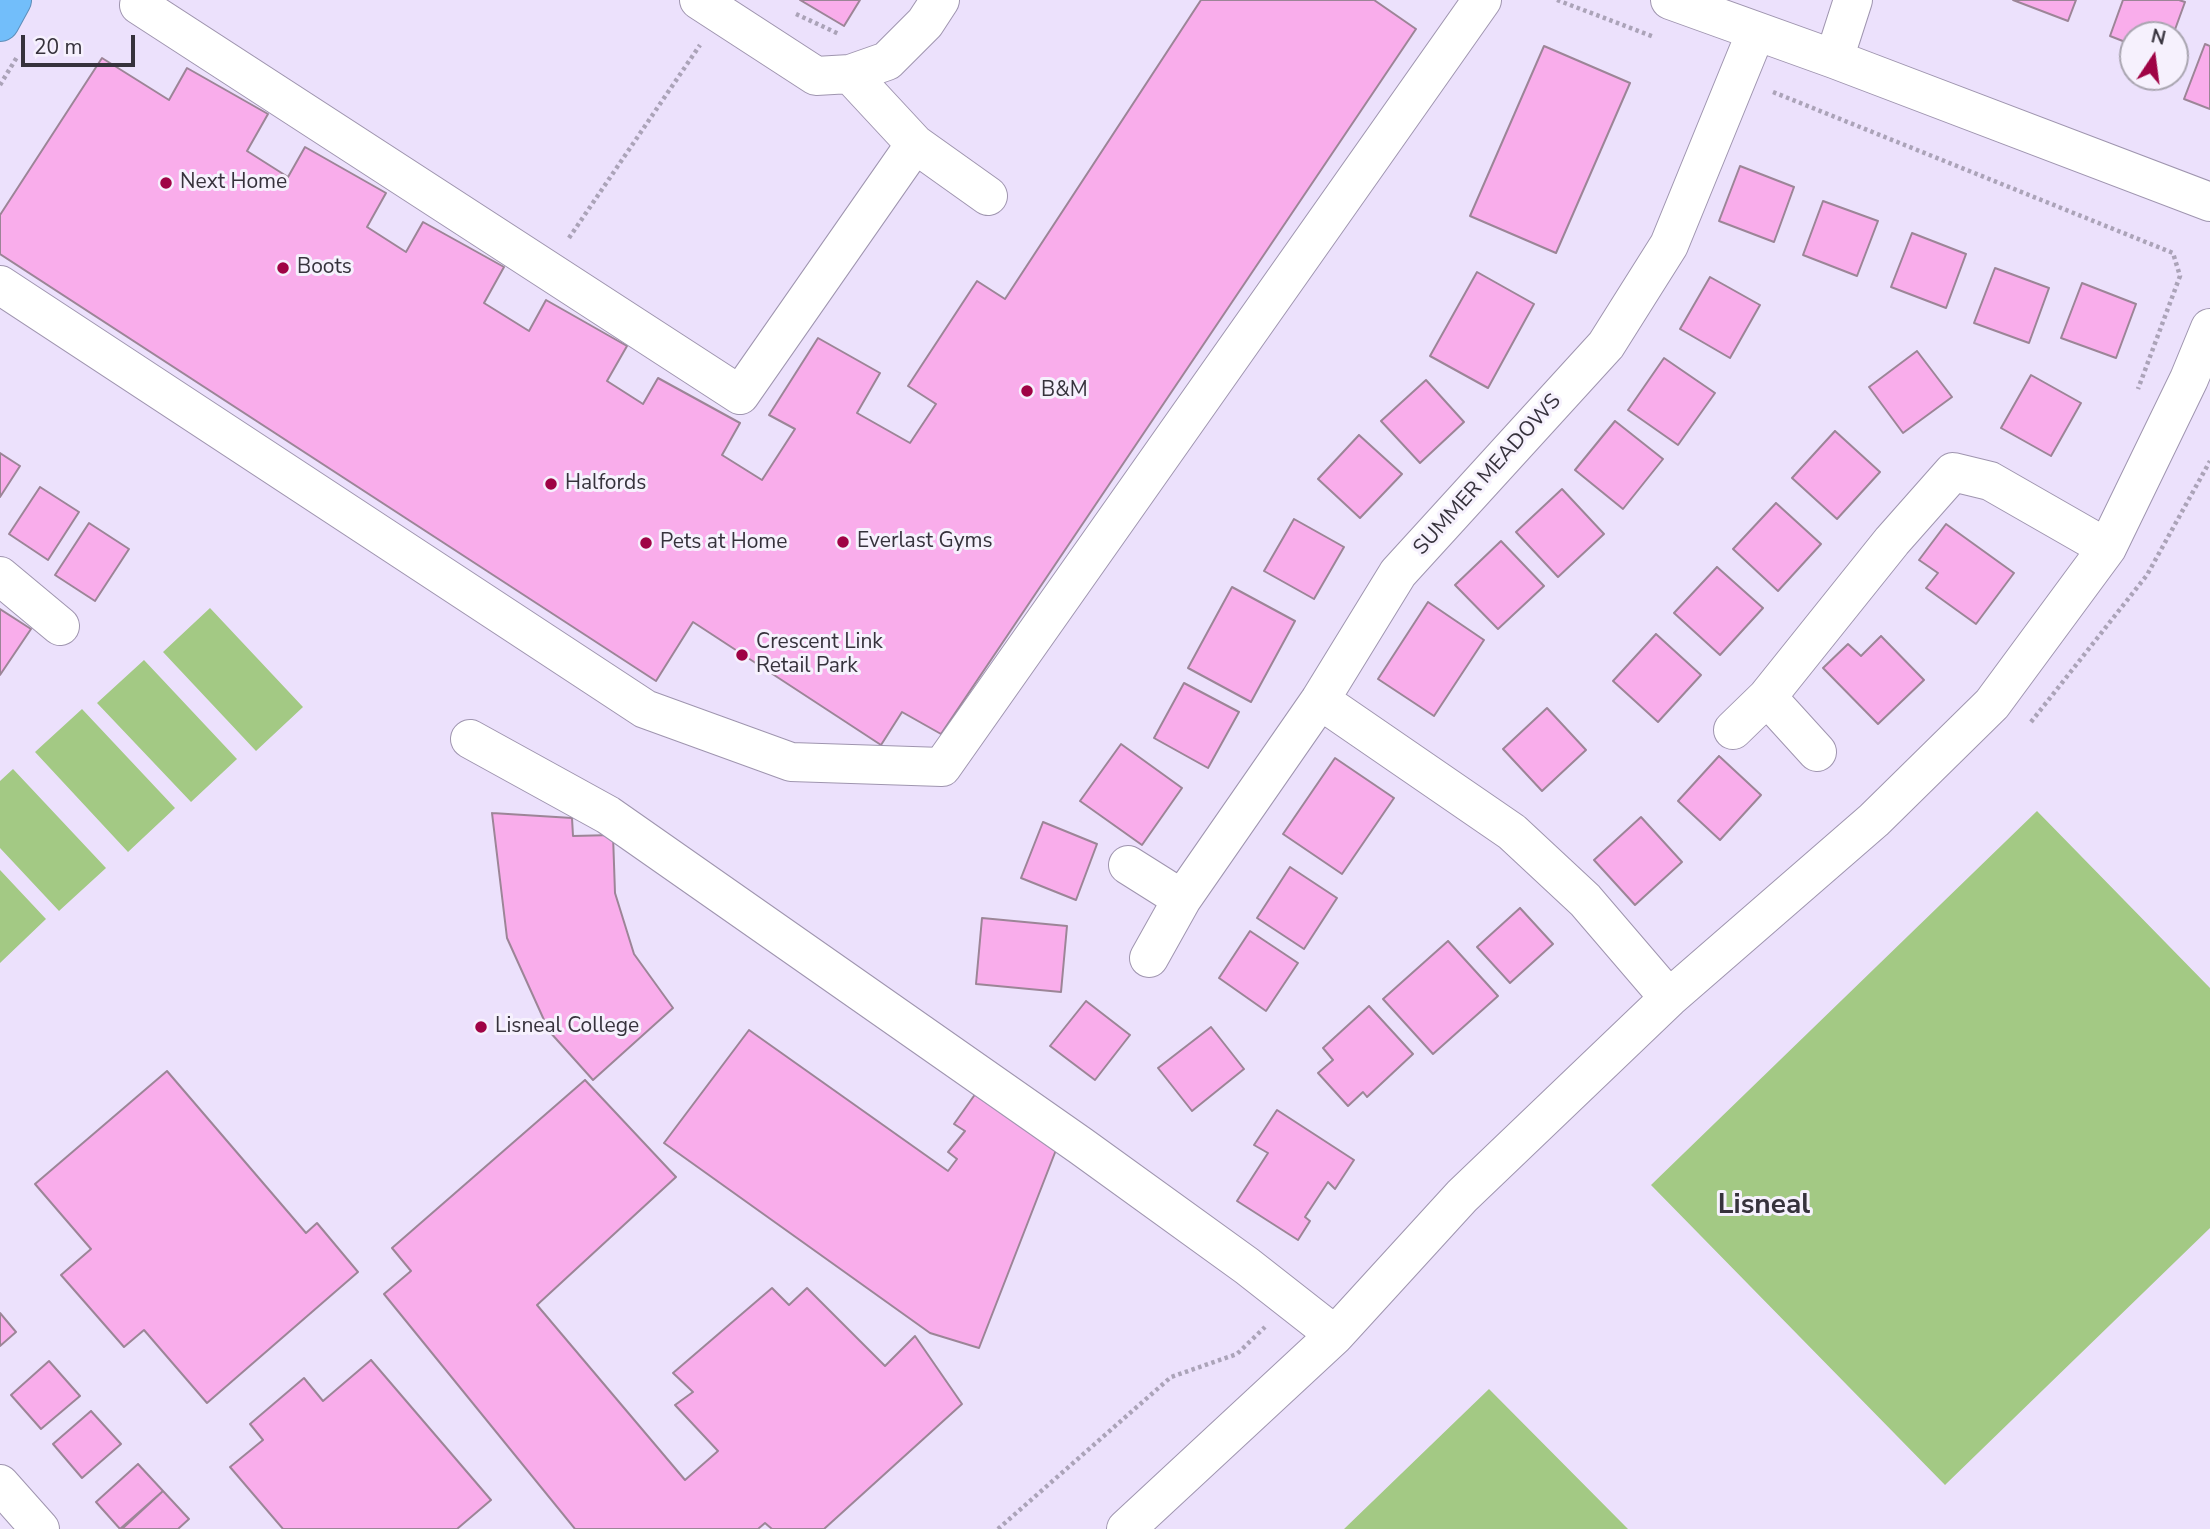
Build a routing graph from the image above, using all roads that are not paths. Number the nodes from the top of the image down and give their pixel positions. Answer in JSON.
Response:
{"nodes":[{"id":1,"x":12,"y":0,"type":"edge"},
{"id":2,"x":141,"y":0,"type":"edge"},
{"id":3,"x":699,"y":0,"type":"edge"},
{"id":4,"x":940,"y":0,"type":"edge"},
{"id":5,"x":1482,"y":0,"type":"edge"},
{"id":6,"x":1670,"y":0,"type":"edge"},
{"id":7,"x":1853,"y":0,"type":"edge"},
{"id":8,"x":0,"y":22,"type":"edge"},
{"id":9,"x":1756,"y":32,"type":"junction"},
{"id":10,"x":1834,"y":58,"type":"junction"},
{"id":11,"x":850,"y":74,"type":"junction"},
{"id":12,"x":915,"y":144,"type":"junction"},
{"id":13,"x":988,"y":196,"type":"dead end"},
{"id":14,"x":2210,"y":202,"type":"edge"},
{"id":15,"x":0,"y":285,"type":"edge"},
{"id":16,"x":2210,"y":328,"type":"edge"},
{"id":17,"x":2107,"y":548,"type":"junction"},
{"id":18,"x":0,"y":576,"type":"edge"},
{"id":19,"x":60,"y":626,"type":"dead end"},
{"id":20,"x":1767,"y":697,"type":"junction"},
{"id":21,"x":1320,"y":700,"type":"junction"},
{"id":22,"x":1733,"y":730,"type":"dead end"},
{"id":23,"x":470,"y":739,"type":"dead end"},
{"id":24,"x":1817,"y":752,"type":"dead end"},
{"id":25,"x":1128,"y":865,"type":"dead end"},
{"id":26,"x":1182,"y":899,"type":"junction"},
{"id":27,"x":1149,"y":958,"type":"dead end"},
{"id":28,"x":1669,"y":998,"type":"junction"},
{"id":29,"x":1335,"y":1335,"type":"junction"},
{"id":30,"x":0,"y":1484,"type":"edge"},
{"id":31,"x":40,"y":1529,"type":"edge"},
{"id":32,"x":1126,"y":1529,"type":"edge"}],
"edges":[{"from":1,"to":8,"type":"highway"},
{"from":2,"to":12,"type":"street"},
{"from":3,"to":11,"type":"street"},
{"from":4,"to":11,"type":"street"},
{"from":5,"to":15,"type":"street"},
{"from":6,"to":9,"type":"street"},
{"from":7,"to":10,"type":"street"},
{"from":9,"to":10,"type":"street"},
{"from":9,"to":21,"type":"street","name":"SUMMER MEADOWS"},
{"from":10,"to":14,"type":"street"},
{"from":11,"to":12,"type":"street"},
{"from":12,"to":13,"type":"street"},
{"from":16,"to":17,"type":"street"},
{"from":17,"to":20,"type":"street"},
{"from":17,"to":28,"type":"street"},
{"from":18,"to":19,"type":"street"},
{"from":20,"to":22,"type":"street"},
{"from":20,"to":24,"type":"street"},
{"from":21,"to":26,"type":"street","name":"SUMMER MEADOWS"},
{"from":21,"to":28,"type":"street"},
{"from":23,"to":29,"type":"street"},
{"from":25,"to":26,"type":"street"},
{"from":26,"to":27,"type":"street","name":"SUMMER MEADOWS"},
{"from":28,"to":29,"type":"street"},
{"from":29,"to":32,"type":"street"},
{"from":30,"to":31,"type":"street"}]}
